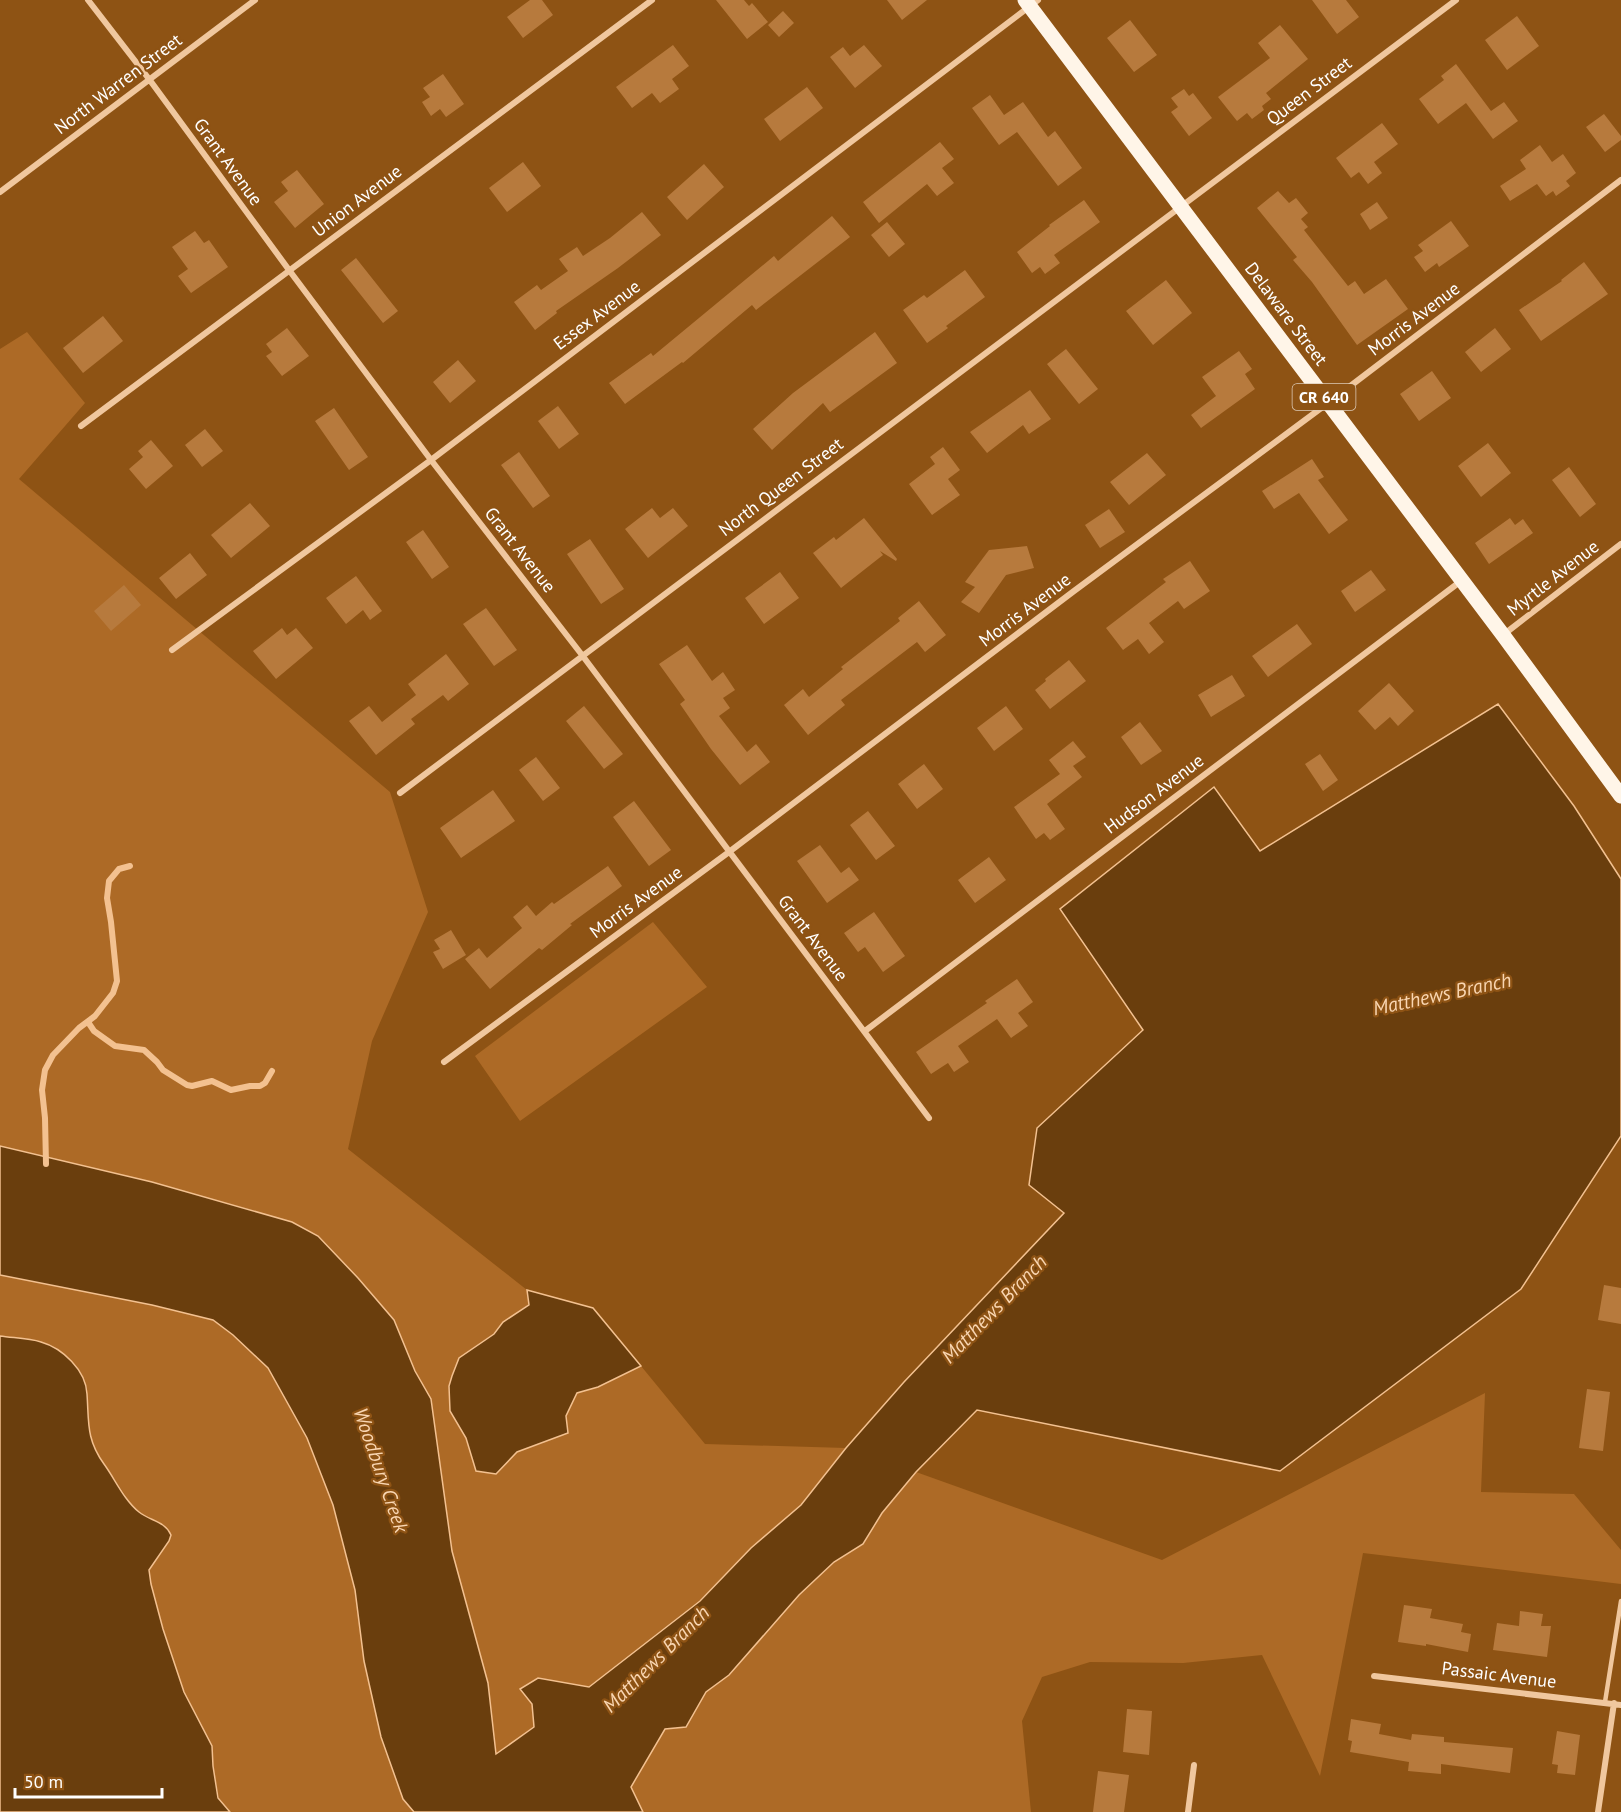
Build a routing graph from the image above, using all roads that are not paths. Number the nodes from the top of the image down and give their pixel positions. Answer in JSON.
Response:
{"nodes":[{"id":1,"x":88,"y":0,"type":"edge"},
{"id":2,"x":255,"y":0,"type":"edge"},
{"id":3,"x":652,"y":0,"type":"edge"},
{"id":4,"x":1456,"y":0,"type":"edge"},
{"id":5,"x":1031,"y":2,"type":"edge"},
{"id":6,"x":149,"y":79,"type":"junction"},
{"id":7,"x":1621,"y":180,"type":"edge"},
{"id":8,"x":0,"y":192,"type":"edge"},
{"id":9,"x":1181,"y":207,"type":"junction"},
{"id":10,"x":289,"y":270,"type":"junction"},
{"id":11,"x":1328,"y":403,"type":"junction"},
{"id":12,"x":81,"y":426,"type":"dead end"},
{"id":13,"x":431,"y":460,"type":"junction"},
{"id":14,"x":1621,"y":544,"type":"edge"},
{"id":15,"x":1461,"y":581,"type":"junction"},
{"id":16,"x":1503,"y":635,"type":"junction"},
{"id":17,"x":172,"y":650,"type":"dead end"},
{"id":18,"x":582,"y":655,"type":"junction"},
{"id":19,"x":400,"y":793,"type":"dead end"},
{"id":20,"x":1621,"y":796,"type":"edge"},
{"id":21,"x":729,"y":852,"type":"junction"},
{"id":22,"x":865,"y":1031,"type":"junction"},
{"id":23,"x":444,"y":1062,"type":"dead end"},
{"id":24,"x":929,"y":1118,"type":"dead end"},
{"id":25,"x":1621,"y":1600,"type":"edge"},
{"id":26,"x":1374,"y":1676,"type":"dead end"},
{"id":27,"x":1605,"y":1702,"type":"junction"},
{"id":28,"x":1617,"y":1704,"type":"edge"},
{"id":29,"x":1194,"y":1765,"type":"dead end"},
{"id":30,"x":1188,"y":1812,"type":"edge"},
{"id":31,"x":1598,"y":1812,"type":"edge"}],
"edges":[{"from":1,"to":6,"type":"street","name":"Grant Avenue"},
{"from":2,"to":6,"type":"street","name":"North Warren Street"},
{"from":3,"to":10,"type":"street","name":"Union Avenue"},
{"from":4,"to":9,"type":"street","name":"Queen Street"},
{"from":5,"to":9,"type":"main road","name":"Delaware Street","number":"CR 640"},
{"from":5,"to":13,"type":"street","name":"Essex Avenue"},
{"from":6,"to":8,"type":"street","name":"North Warren Street"},
{"from":6,"to":10,"type":"street","name":"Grant Avenue"},
{"from":7,"to":11,"type":"street","name":"Morris Avenue"},
{"from":9,"to":11,"type":"main road","name":"Delaware Street","number":"CR 640"},
{"from":9,"to":18,"type":"street","name":"North Queen Street"},
{"from":10,"to":12,"type":"street","name":"Union Avenue"},
{"from":10,"to":13,"type":"street","name":"Grant Avenue"},
{"from":11,"to":15,"type":"main road","name":"Delaware Street","number":"CR 640"},
{"from":11,"to":21,"type":"street","name":"Morris Avenue"},
{"from":13,"to":17,"type":"street","name":"Essex Avenue"},
{"from":13,"to":18,"type":"street","name":"Grant Avenue"},
{"from":14,"to":16,"type":"street","name":"Myrtle Avenue"},
{"from":15,"to":16,"type":"main road","name":"Delaware Street","number":"CR 640"},
{"from":15,"to":22,"type":"street","name":"Hudson Avenue"},
{"from":16,"to":20,"type":"main road","name":"Delaware Street","number":"CR 640"},
{"from":18,"to":19,"type":"street","name":"North Queen Street"},
{"from":18,"to":21,"type":"street","name":"Grant Avenue"},
{"from":21,"to":22,"type":"street","name":"Grant Avenue"},
{"from":21,"to":23,"type":"street","name":"Morris Avenue"},
{"from":22,"to":24,"type":"street","name":"Grant Avenue"},
{"from":25,"to":27,"type":"lane"},
{"from":26,"to":27,"type":"street","name":"Passaic Avenue"},
{"from":27,"to":28,"type":"street","name":"Passaic Avenue"},
{"from":28,"to":31,"type":"street"},
{"from":29,"to":30,"type":"street"}]}
